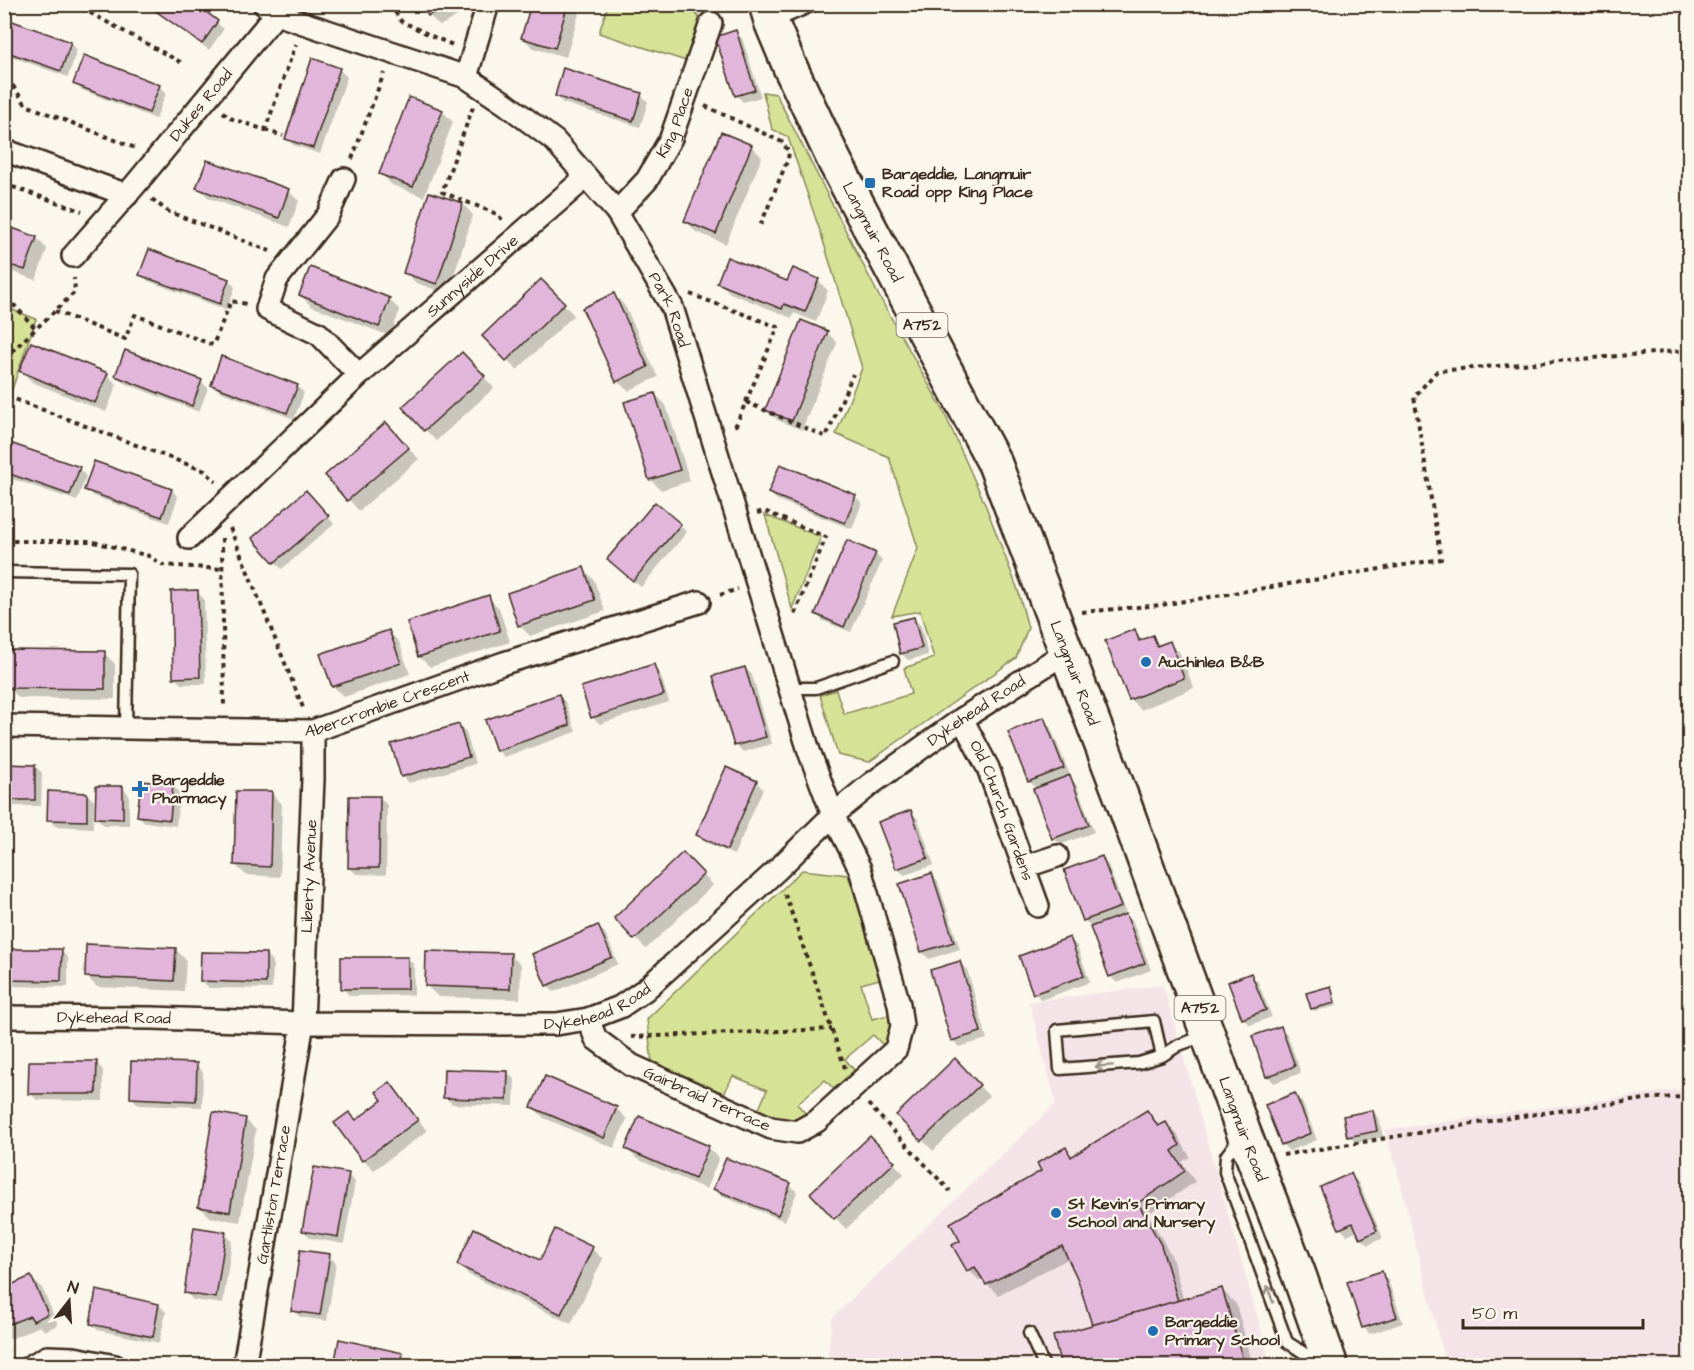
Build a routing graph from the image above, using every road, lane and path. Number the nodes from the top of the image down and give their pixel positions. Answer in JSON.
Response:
{"nodes":[{"id":1,"x":74,"y":4,"type":"edge"},
{"id":2,"x":390,"y":4,"type":"edge"},
{"id":3,"x":488,"y":4,"type":"edge"},
{"id":4,"x":816,"y":4,"type":"edge"},
{"id":5,"x":270,"y":9,"type":"edge"},
{"id":6,"x":769,"y":14,"type":"edge"},
{"id":7,"x":711,"y":22,"type":"dead end"},
{"id":8,"x":304,"y":24,"type":"junction"},
{"id":9,"x":391,"y":52,"type":"junction"},
{"id":10,"x":474,"y":52,"type":"junction"},
{"id":11,"x":182,"y":63,"type":"dead end"},
{"id":12,"x":473,"y":82,"type":"junction"},
{"id":13,"x":4,"y":83,"type":"edge"},
{"id":14,"x":685,"y":96,"type":"junction"},
{"id":15,"x":207,"y":98,"type":"junction"},
{"id":16,"x":265,"y":130,"type":"junction"},
{"id":17,"x":283,"y":136,"type":"dead end"},
{"id":18,"x":12,"y":153,"type":"dead end"},
{"id":19,"x":158,"y":157,"type":"junction"},
{"id":20,"x":586,"y":177,"type":"junction"},
{"id":21,"x":344,"y":179,"type":"joint"},
{"id":22,"x":4,"y":184,"type":"edge"},
{"id":23,"x":131,"y":190,"type":"junction"},
{"id":24,"x":617,"y":212,"type":"junction"},
{"id":25,"x":105,"y":220,"type":"junction"},
{"id":26,"x":759,"y":229,"type":"dead end"},
{"id":27,"x":517,"y":237,"type":"junction"},
{"id":28,"x":73,"y":256,"type":"joint"},
{"id":29,"x":293,"y":260,"type":"junction"},
{"id":30,"x":663,"y":291,"type":"junction"},
{"id":31,"x":4,"y":302,"type":"edge"},
{"id":32,"x":267,"y":309,"type":"junction"},
{"id":33,"x":55,"y":311,"type":"junction"},
{"id":34,"x":36,"y":329,"type":"junction"},
{"id":35,"x":1689,"y":350,"type":"edge"},
{"id":36,"x":4,"y":355,"type":"edge"},
{"id":37,"x":853,"y":374,"type":"dead end"},
{"id":38,"x":359,"y":375,"type":"junction"},
{"id":39,"x":4,"y":388,"type":"edge"},
{"id":40,"x":746,"y":402,"type":"junction"},
{"id":41,"x":711,"y":434,"type":"junction"},
{"id":42,"x":226,"y":503,"type":"junction"},
{"id":43,"x":737,"y":518,"type":"junction"},
{"id":44,"x":189,"y":538,"type":"dead end"},
{"id":45,"x":4,"y":541,"type":"edge"},
{"id":46,"x":222,"y":569,"type":"junction"},
{"id":47,"x":4,"y":572,"type":"edge"},
{"id":48,"x":757,"y":583,"type":"junction"},
{"id":49,"x":699,"y":602,"type":"joint"},
{"id":50,"x":1082,"y":612,"type":"dead end"},
{"id":51,"x":769,"y":623,"type":"junction"},
{"id":52,"x":1068,"y":651,"type":"junction"},
{"id":53,"x":892,"y":661,"type":"dead end"},
{"id":54,"x":789,"y":688,"type":"junction"},
{"id":55,"x":962,"y":719,"type":"junction"},
{"id":56,"x":4,"y":726,"type":"edge"},
{"id":57,"x":126,"y":728,"type":"junction"},
{"id":58,"x":225,"y":730,"type":"junction"},
{"id":59,"x":313,"y":730,"type":"junction"},
{"id":60,"x":833,"y":815,"type":"junction"},
{"id":61,"x":1057,"y":856,"type":"dead end"},
{"id":62,"x":1024,"y":867,"type":"junction"},
{"id":63,"x":777,"y":870,"type":"junction"},
{"id":64,"x":1038,"y":906,"type":"dead end"},
{"id":65,"x":4,"y":1017,"type":"edge"},
{"id":66,"x":588,"y":1019,"type":"junction"},
{"id":67,"x":303,"y":1023,"type":"junction"},
{"id":68,"x":832,"y":1029,"type":"junction"},
{"id":69,"x":1209,"y":1034,"type":"junction"},
{"id":70,"x":596,"y":1039,"type":"junction"},
{"id":71,"x":1162,"y":1056,"type":"junction"},
{"id":72,"x":852,"y":1089,"type":"junction"},
{"id":73,"x":1689,"y":1097,"type":"edge"},
{"id":74,"x":1244,"y":1131,"type":"junction"},
{"id":75,"x":1256,"y":1161,"type":"junction"},
{"id":76,"x":950,"y":1191,"type":"dead end"},
{"id":77,"x":1029,"y":1334,"type":"dead end"},
{"id":78,"x":31,"y":1365,"type":"edge"},
{"id":79,"x":115,"y":1365,"type":"edge"},
{"id":80,"x":244,"y":1365,"type":"edge"},
{"id":81,"x":1044,"y":1365,"type":"edge"},
{"id":82,"x":1331,"y":1365,"type":"edge"}],
"edges":[{"from":1,"to":11,"type":"path"},
{"from":2,"to":10,"type":"path"},
{"from":3,"to":10,"type":"street"},
{"from":4,"to":6,"type":"lane"},
{"from":5,"to":8,"type":"street","name":"Park Road"},
{"from":5,"to":15,"type":"street","name":"Dukes Road"},
{"from":6,"to":52,"type":"main road","name":"Langmuir Road","number":"A752"},
{"from":7,"to":14,"type":"street","name":"King Place"},
{"from":8,"to":9,"type":"street","name":"Park Road"},
{"from":8,"to":16,"type":"path"},
{"from":9,"to":12,"type":"street","name":"Park Road"},
{"from":9,"to":21,"type":"path"},
{"from":10,"to":12,"type":"street"},
{"from":12,"to":20,"type":"street","name":"Park Road"},
{"from":12,"to":27,"type":"path"},
{"from":13,"to":19,"type":"path"},
{"from":14,"to":24,"type":"street","name":"King Place"},
{"from":14,"to":26,"type":"path"},
{"from":15,"to":16,"type":"path"},
{"from":15,"to":19,"type":"street","name":"Dukes Road"},
{"from":16,"to":17,"type":"path"},
{"from":18,"to":23,"type":"street"},
{"from":19,"to":23,"type":"street","name":"Dukes Road"},
{"from":20,"to":24,"type":"street","name":"Park Road"},
{"from":20,"to":27,"type":"street","name":"Sunnyside Drive"},
{"from":21,"to":29,"type":"street"},
{"from":22,"to":25,"type":"path"},
{"from":23,"to":25,"type":"street","name":"Dukes Road"},
{"from":23,"to":29,"type":"path"},
{"from":24,"to":30,"type":"street","name":"Park Road"},
{"from":25,"to":28,"type":"street","name":"Dukes Road"},
{"from":27,"to":38,"type":"street","name":"Sunnyside Drive"},
{"from":28,"to":33,"type":"path"},
{"from":29,"to":32,"type":"street"},
{"from":30,"to":40,"type":"path"},
{"from":30,"to":41,"type":"street","name":"Park Road"},
{"from":31,"to":34,"type":"path"},
{"from":32,"to":33,"type":"path"},
{"from":32,"to":38,"type":"street"},
{"from":33,"to":34,"type":"path"},
{"from":34,"to":36,"type":"path"},
{"from":35,"to":50,"type":"path"},
{"from":37,"to":40,"type":"path"},
{"from":38,"to":42,"type":"street","name":"Sunnyside Drive"},
{"from":39,"to":42,"type":"path"},
{"from":40,"to":41,"type":"path"},
{"from":41,"to":43,"type":"street","name":"Park Road"},
{"from":42,"to":44,"type":"street","name":"Sunnyside Drive"},
{"from":42,"to":46,"type":"path"},
{"from":42,"to":59,"type":"path"},
{"from":43,"to":48,"type":"street","name":"Park Road"},
{"from":43,"to":51,"type":"path"},
{"from":45,"to":46,"type":"path"},
{"from":46,"to":58,"type":"path"},
{"from":47,"to":57,"type":"lane"},
{"from":48,"to":49,"type":"path"},
{"from":48,"to":51,"type":"street","name":"Park Road"},
{"from":49,"to":59,"type":"street","name":"Abercrombie Crescent"},
{"from":51,"to":54,"type":"street","name":"Park Road"},
{"from":52,"to":55,"type":"street","name":"Dykehead Road"},
{"from":52,"to":69,"type":"main road","name":"Langmuir Road","number":"A752"},
{"from":53,"to":54,"type":"lane"},
{"from":54,"to":60,"type":"street","name":"Park Road"},
{"from":55,"to":60,"type":"street","name":"Dykehead Road"},
{"from":55,"to":62,"type":"street","name":"Old Church Gardens"},
{"from":56,"to":57,"type":"street","name":"Abercrombie Crescent"},
{"from":57,"to":58,"type":"street","name":"Abercrombie Crescent"},
{"from":58,"to":59,"type":"street","name":"Abercrombie Crescent"},
{"from":59,"to":67,"type":"street","name":"Liberty Avenue"},
{"from":60,"to":63,"type":"street","name":"Dykehead Road"},
{"from":60,"to":72,"type":"street","name":"Gairbraid Terrace"},
{"from":61,"to":62,"type":"street"},
{"from":62,"to":64,"type":"street","name":"Old Church Gardens"},
{"from":63,"to":66,"type":"street","name":"Dykehead Road"},
{"from":63,"to":68,"type":"path"},
{"from":65,"to":67,"type":"street","name":"Dykehead Road"},
{"from":66,"to":67,"type":"street","name":"Dykehead Road"},
{"from":66,"to":70,"type":"street"},
{"from":67,"to":80,"type":"street","name":"Gartliston Terrace"},
{"from":68,"to":70,"type":"path"},
{"from":68,"to":72,"type":"path"},
{"from":69,"to":71,"type":"lane"},
{"from":69,"to":74,"type":"main road","name":"Langmuir Road","number":"A752"},
{"from":70,"to":72,"type":"street","name":"Gairbraid Terrace"},
{"from":71,"to":71,"type":"lane","one_way":true},
{"from":72,"to":76,"type":"path"},
{"from":73,"to":75,"type":"path"},
{"from":74,"to":75,"type":"main road","name":"Langmuir Road","number":"A752"},
{"from":82,"to":74,"type":"lane","one_way":true},
{"from":75,"to":82,"type":"main road","name":"Langmuir Road","number":"A752"},
{"from":77,"to":81,"type":"lane"},
{"from":78,"to":79,"type":"street"}]}
